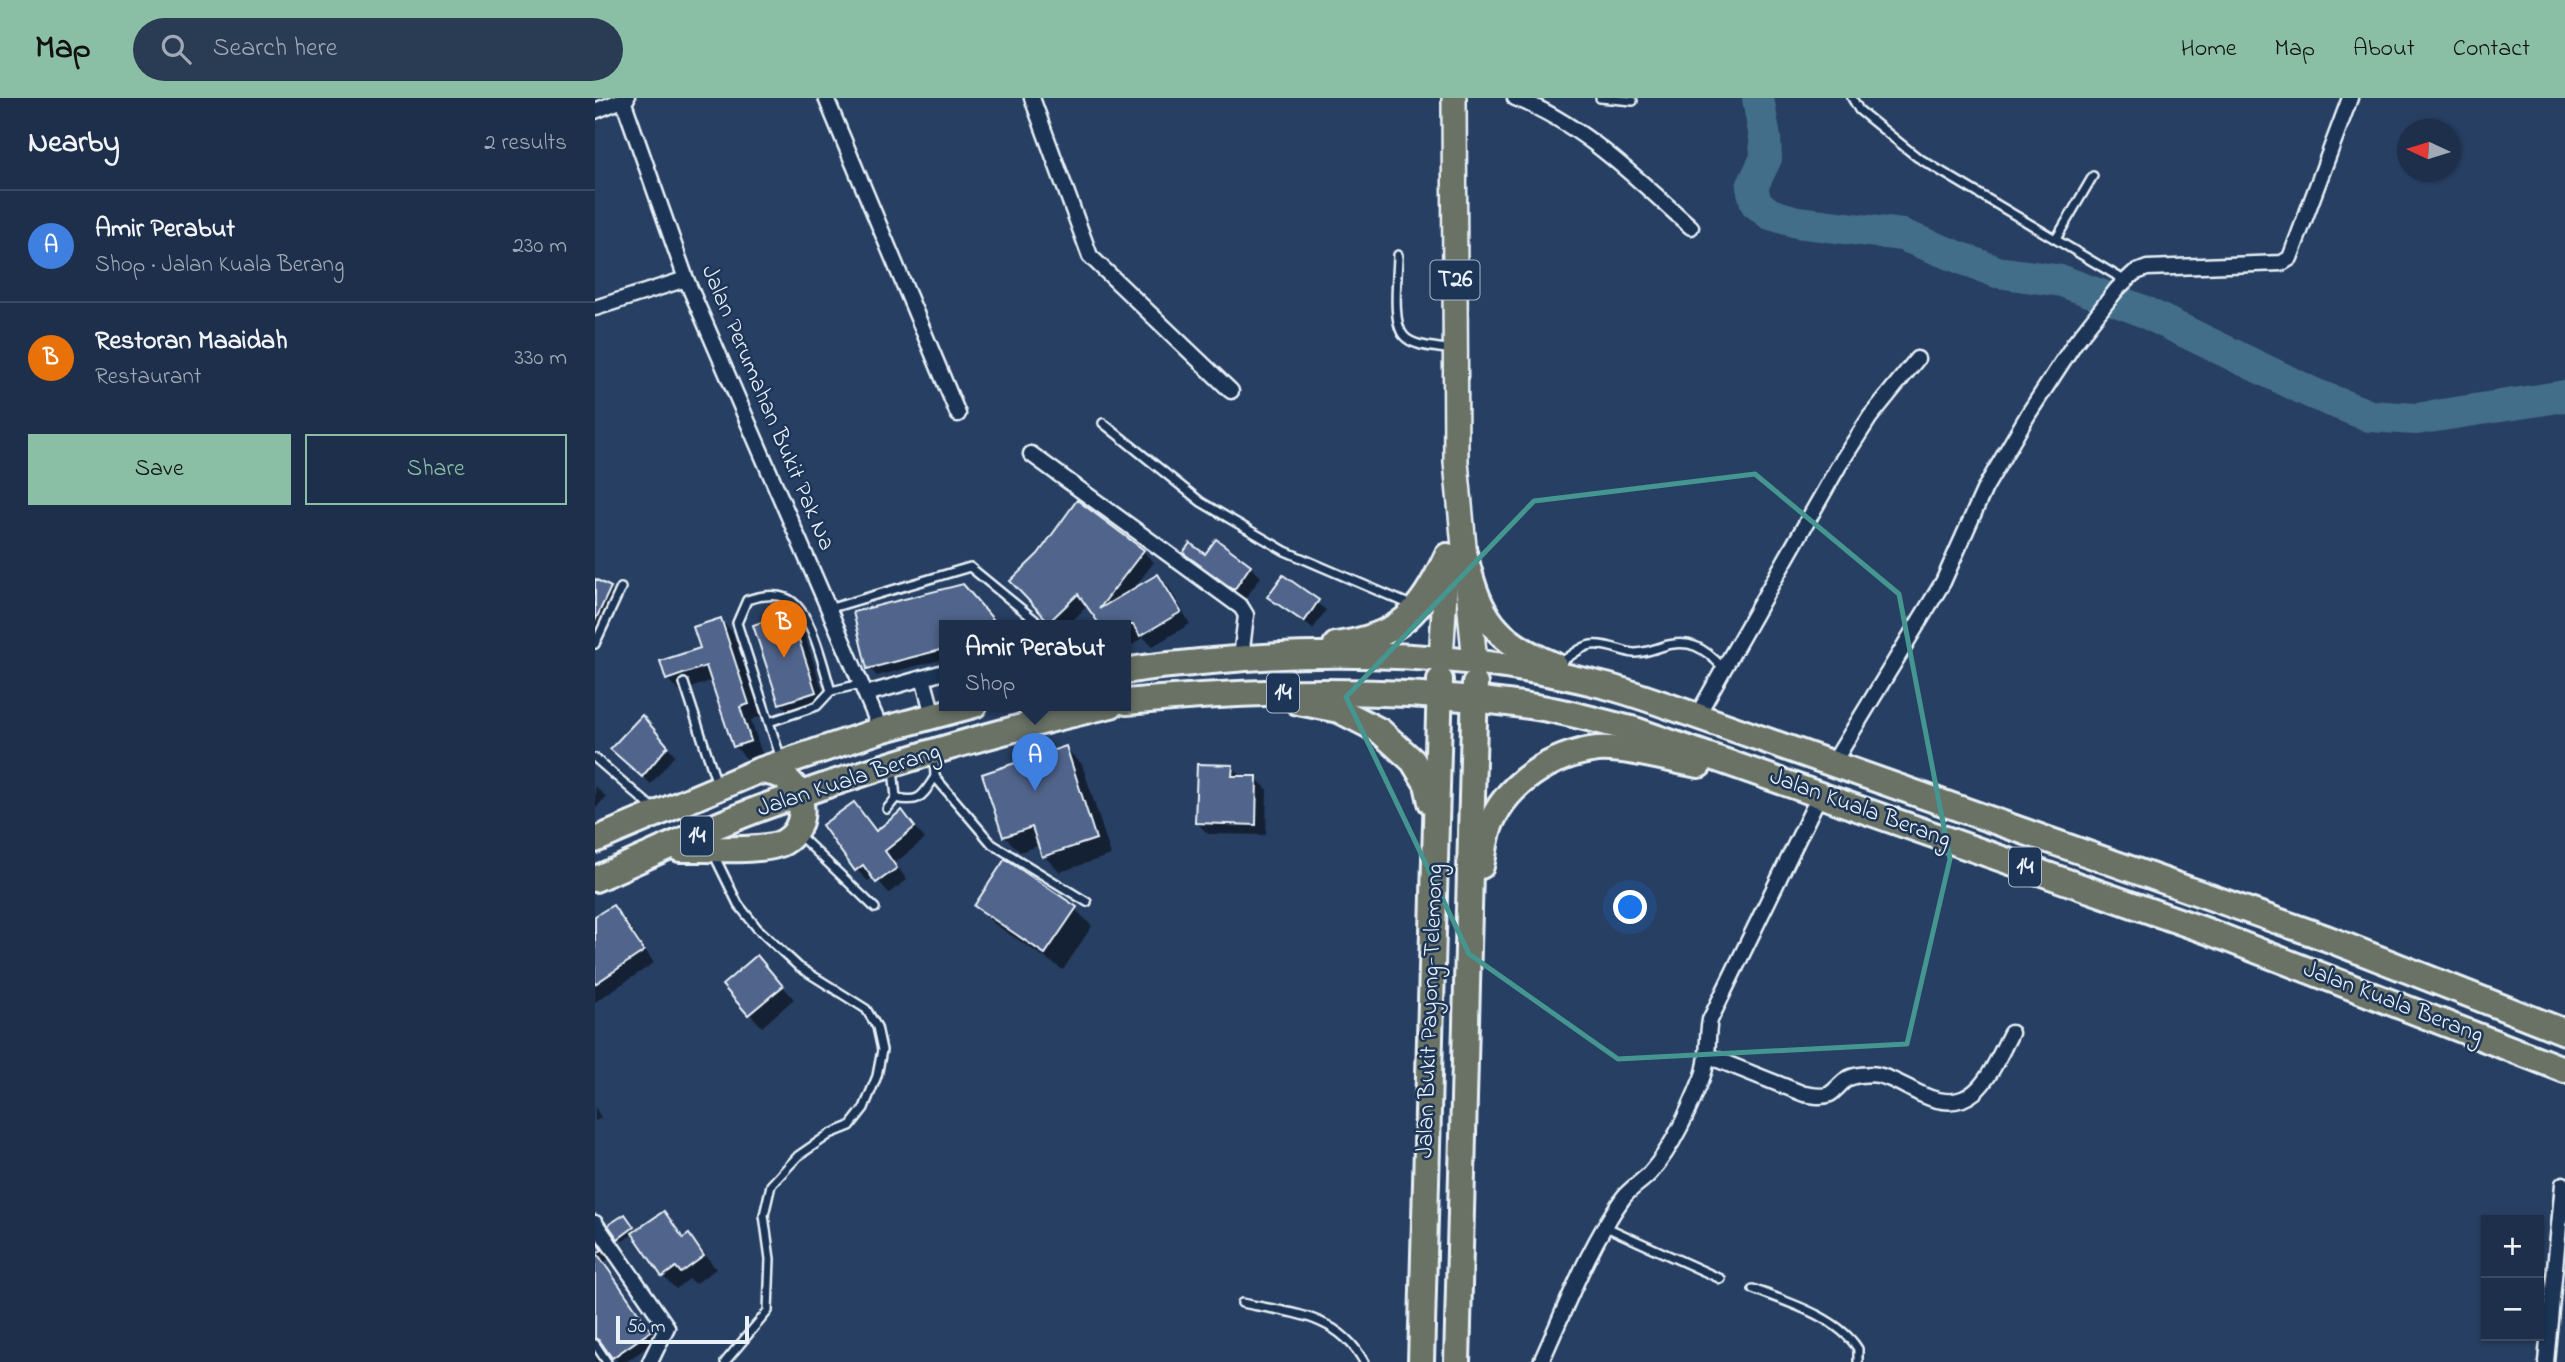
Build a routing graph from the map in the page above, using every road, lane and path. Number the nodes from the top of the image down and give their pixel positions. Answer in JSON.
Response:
{"nodes":[{"id":1,"x":827,"y":98,"type":"edge"},
{"id":2,"x":1032,"y":98,"type":"edge"},
{"id":3,"x":1454,"y":98,"type":"edge"},
{"id":4,"x":1515,"y":98,"type":"edge"},
{"id":5,"x":1600,"y":98,"type":"edge"},
{"id":6,"x":1852,"y":98,"type":"edge"},
{"id":7,"x":2350,"y":98,"type":"edge"},
{"id":8,"x":625,"y":99,"type":"edge"},
{"id":9,"x":1633,"y":101,"type":"dead end"},
{"id":10,"x":595,"y":111,"type":"edge"},
{"id":11,"x":2093,"y":176,"type":"dead end"},
{"id":12,"x":1691,"y":227,"type":"dead end"},
{"id":13,"x":2056,"y":239,"type":"junction"},
{"id":14,"x":1398,"y":255,"type":"dead end"},
{"id":15,"x":686,"y":279,"type":"junction"},
{"id":16,"x":2120,"y":285,"type":"junction"},
{"id":17,"x":595,"y":308,"type":"edge"},
{"id":18,"x":1455,"y":351,"type":"junction"},
{"id":19,"x":1917,"y":359,"type":"dead end"},
{"id":20,"x":1231,"y":391,"type":"dead end"},
{"id":21,"x":958,"y":414,"type":"dead end"},
{"id":22,"x":1103,"y":423,"type":"dead end"},
{"id":23,"x":1031,"y":454,"type":"dead end"},
{"id":24,"x":1456,"y":556,"type":"junction"},
{"id":25,"x":621,"y":588,"type":"dead end"},
{"id":26,"x":828,"y":608,"type":"junction"},
{"id":27,"x":1419,"y":608,"type":"junction"},
{"id":28,"x":1035,"y":620,"type":"edge"},
{"id":29,"x":595,"y":644,"type":"edge"},
{"id":30,"x":1241,"y":658,"type":"junction"},
{"id":31,"x":1441,"y":660,"type":"junction"},
{"id":32,"x":1475,"y":663,"type":"junction"},
{"id":33,"x":1554,"y":665,"type":"junction"},
{"id":34,"x":1723,"y":667,"type":"junction"},
{"id":35,"x":1131,"y":670,"type":"edge"},
{"id":36,"x":939,"y":673,"type":"edge"},
{"id":37,"x":923,"y":678,"type":"junction"},
{"id":38,"x":684,"y":683,"type":"dead end"},
{"id":39,"x":1607,"y":686,"type":"junction"},
{"id":40,"x":863,"y":689,"type":"junction"},
{"id":41,"x":831,"y":691,"type":"junction"},
{"id":42,"x":1243,"y":694,"type":"junction"},
{"id":43,"x":1440,"y":695,"type":"junction"},
{"id":44,"x":1474,"y":698,"type":"junction"},
{"id":45,"x":1131,"y":702,"type":"edge"},
{"id":46,"x":949,"y":711,"type":"edge"},
{"id":47,"x":1084,"y":711,"type":"edge"},
{"id":48,"x":933,"y":715,"type":"junction"},
{"id":49,"x":1697,"y":716,"type":"junction"},
{"id":50,"x":769,"y":722,"type":"junction"},
{"id":51,"x":881,"y":730,"type":"junction"},
{"id":52,"x":934,"y":752,"type":"junction"},
{"id":53,"x":595,"y":758,"type":"edge"},
{"id":54,"x":782,"y":763,"type":"junction"},
{"id":55,"x":892,"y":765,"type":"junction"},
{"id":56,"x":1832,"y":765,"type":"junction"},
{"id":57,"x":758,"y":771,"type":"junction"},
{"id":58,"x":935,"y":777,"type":"junction"},
{"id":59,"x":1779,"y":780,"type":"junction"},
{"id":60,"x":719,"y":788,"type":"junction"},
{"id":61,"x":799,"y":795,"type":"junction"},
{"id":62,"x":1819,"y":796,"type":"junction"},
{"id":63,"x":896,"y":798,"type":"junction"},
{"id":64,"x":887,"y":809,"type":"dead end"},
{"id":65,"x":659,"y":813,"type":"junction"},
{"id":66,"x":1436,"y":826,"type":"junction"},
{"id":67,"x":796,"y":832,"type":"junction"},
{"id":68,"x":600,"y":835,"type":"edge"},
{"id":69,"x":711,"y":848,"type":"junction"},
{"id":70,"x":666,"y":849,"type":"junction"},
{"id":71,"x":595,"y":879,"type":"edge"},
{"id":72,"x":1087,"y":902,"type":"dead end"},
{"id":73,"x":876,"y":908,"type":"dead end"},
{"id":74,"x":1466,"y":1028,"type":"junction"},
{"id":75,"x":2565,"y":1032,"type":"edge"},
{"id":76,"x":2011,"y":1033,"type":"dead end"},
{"id":77,"x":1708,"y":1056,"type":"junction"},
{"id":78,"x":2565,"y":1070,"type":"edge"},
{"id":79,"x":2563,"y":1184,"type":"dead end"},
{"id":80,"x":595,"y":1223,"type":"edge"},
{"id":81,"x":1607,"y":1227,"type":"junction"},
{"id":82,"x":1721,"y":1279,"type":"dead end"},
{"id":83,"x":1753,"y":1289,"type":"dead end"},
{"id":84,"x":1242,"y":1303,"type":"dead end"},
{"id":85,"x":595,"y":1344,"type":"edge"},
{"id":86,"x":607,"y":1362,"type":"edge"},
{"id":87,"x":650,"y":1362,"type":"edge"},
{"id":88,"x":726,"y":1362,"type":"edge"},
{"id":89,"x":1364,"y":1362,"type":"edge"},
{"id":90,"x":1421,"y":1362,"type":"edge"},
{"id":91,"x":1457,"y":1362,"type":"edge"},
{"id":92,"x":1541,"y":1362,"type":"edge"},
{"id":93,"x":1858,"y":1362,"type":"edge"},
{"id":94,"x":2546,"y":1362,"type":"edge"}],
"edges":[{"from":1,"to":21,"type":"street"},
{"from":2,"to":20,"type":"street"},
{"from":3,"to":18,"type":"main road","number":"T26"},
{"from":4,"to":12,"type":"street"},
{"from":5,"to":9,"type":"lane"},
{"from":6,"to":13,"type":"lane"},
{"from":7,"to":16,"type":"street"},
{"from":8,"to":10,"type":"street"},
{"from":8,"to":15,"type":"street","name":"Jalan Perumahan Bukit Pak Na"},
{"from":11,"to":13,"type":"lane"},
{"from":13,"to":16,"type":"lane"},
{"from":14,"to":18,"type":"lane"},
{"from":15,"to":17,"type":"street"},
{"from":15,"to":26,"type":"street","name":"Jalan Perumahan Bukit Pak Na"},
{"from":16,"to":56,"type":"street"},
{"from":18,"to":24,"type":"main road","number":"T26"},
{"from":19,"to":34,"type":"street"},
{"from":22,"to":27,"type":"lane"},
{"from":23,"to":30,"type":"street"},
{"from":24,"to":27,"type":"highway"},
{"from":24,"to":31,"type":"main road"},
{"from":24,"to":32,"type":"main road"},
{"from":24,"to":33,"type":"highway"},
{"from":25,"to":29,"type":"lane"},
{"from":26,"to":28,"type":"lane"},
{"from":26,"to":40,"type":"street","name":"Jalan Perumahan Bukit Pak Na"},
{"from":27,"to":30,"type":"highway"},
{"from":30,"to":31,"type":"highway","name":"Jalan Kuala Berang","number":"14"},
{"from":30,"to":35,"type":"highway","name":"Jalan Kuala Berang","number":"14"},
{"from":31,"to":32,"type":"highway","name":"Jalan Kuala Berang","number":"14"},
{"from":31,"to":43,"type":"highway","name":"Jalan Bukit Payong-Telemong"},
{"from":32,"to":39,"type":"highway","name":"Jalan Kuala Berang","number":"14"},
{"from":32,"to":44,"type":"highway","name":"Jalan Bukit Payong-Telemong"},
{"from":33,"to":34,"type":"lane"},
{"from":33,"to":39,"type":"highway"},
{"from":34,"to":49,"type":"street"},
{"from":36,"to":37,"type":"street"},
{"from":37,"to":40,"type":"street"},
{"from":37,"to":48,"type":"street"},
{"from":38,"to":60,"type":"lane"},
{"from":39,"to":49,"type":"highway","name":"Jalan Kuala Berang","number":"14"},
{"from":40,"to":41,"type":"lane"},
{"from":40,"to":51,"type":"street","name":"Jalan Perumahan Bukit Pak Na"},
{"from":41,"to":50,"type":"lane"},
{"from":41,"to":50,"type":"lane"},
{"from":42,"to":43,"type":"highway","name":"Jalan Kuala Berang","number":"14"},
{"from":42,"to":45,"type":"highway","name":"Jalan Kuala Berang","number":"14"},
{"from":42,"to":66,"type":"highway"},
{"from":43,"to":44,"type":"highway","name":"Jalan Kuala Berang","number":"14"},
{"from":43,"to":66,"type":"highway","name":"Jalan Bukit Payong-Telemong"},
{"from":44,"to":59,"type":"highway","name":"Jalan Kuala Berang","number":"14"},
{"from":44,"to":74,"type":"highway","name":"Jalan Bukit Payong-Telemong"},
{"from":46,"to":48,"type":"highway","name":"Jalan Kuala Berang","number":"14"},
{"from":47,"to":52,"type":"highway","name":"Jalan Kuala Berang","number":"14"},
{"from":48,"to":51,"type":"highway","name":"Jalan Kuala Berang","number":"14"},
{"from":49,"to":56,"type":"highway","name":"Jalan Kuala Berang","number":"14"},
{"from":50,"to":54,"type":"lane"},
{"from":51,"to":54,"type":"highway","name":"Jalan Kuala Berang","number":"14"},
{"from":52,"to":55,"type":"highway","name":"Jalan Kuala Berang","number":"14"},
{"from":52,"to":58,"type":"lane"},
{"from":53,"to":65,"type":"lane"},
{"from":54,"to":57,"type":"highway","name":"Jalan Kuala Berang","number":"14"},
{"from":55,"to":61,"type":"highway","name":"Jalan Kuala Berang","number":"14"},
{"from":55,"to":63,"type":"lane"},
{"from":56,"to":75,"type":"highway","name":"Jalan Kuala Berang","number":"14"},
{"from":57,"to":60,"type":"highway","name":"Jalan Kuala Berang","number":"14"},
{"from":57,"to":61,"type":"highway"},
{"from":58,"to":63,"type":"lane"},
{"from":58,"to":72,"type":"lane"},
{"from":59,"to":62,"type":"highway","name":"Jalan Kuala Berang","number":"14"},
{"from":59,"to":74,"type":"highway"},
{"from":60,"to":65,"type":"highway","name":"Jalan Kuala Berang","number":"14"},
{"from":61,"to":67,"type":"highway"},
{"from":61,"to":70,"type":"highway","name":"Jalan Kuala Berang","number":"14"},
{"from":62,"to":77,"type":"street"},
{"from":62,"to":78,"type":"highway","name":"Jalan Kuala Berang","number":"14"},
{"from":63,"to":64,"type":"lane"},
{"from":65,"to":68,"type":"highway","name":"Jalan Kuala Berang","number":"14"},
{"from":66,"to":90,"type":"highway","name":"Jalan Bukit Payong-Telemong"},
{"from":67,"to":69,"type":"highway"},
{"from":67,"to":73,"type":"lane"},
{"from":69,"to":70,"type":"highway"},
{"from":69,"to":88,"type":"lane"},
{"from":70,"to":71,"type":"highway","name":"Jalan Kuala Berang","number":"14"},
{"from":74,"to":91,"type":"highway","name":"Jalan Bukit Payong-Telemong"},
{"from":76,"to":77,"type":"street"},
{"from":77,"to":81,"type":"street"},
{"from":79,"to":94,"type":"street"},
{"from":80,"to":87,"type":"street"},
{"from":81,"to":82,"type":"lane"},
{"from":81,"to":92,"type":"street"},
{"from":83,"to":93,"type":"lane"},
{"from":84,"to":89,"type":"lane"},
{"from":85,"to":86,"type":"lane"}]}
